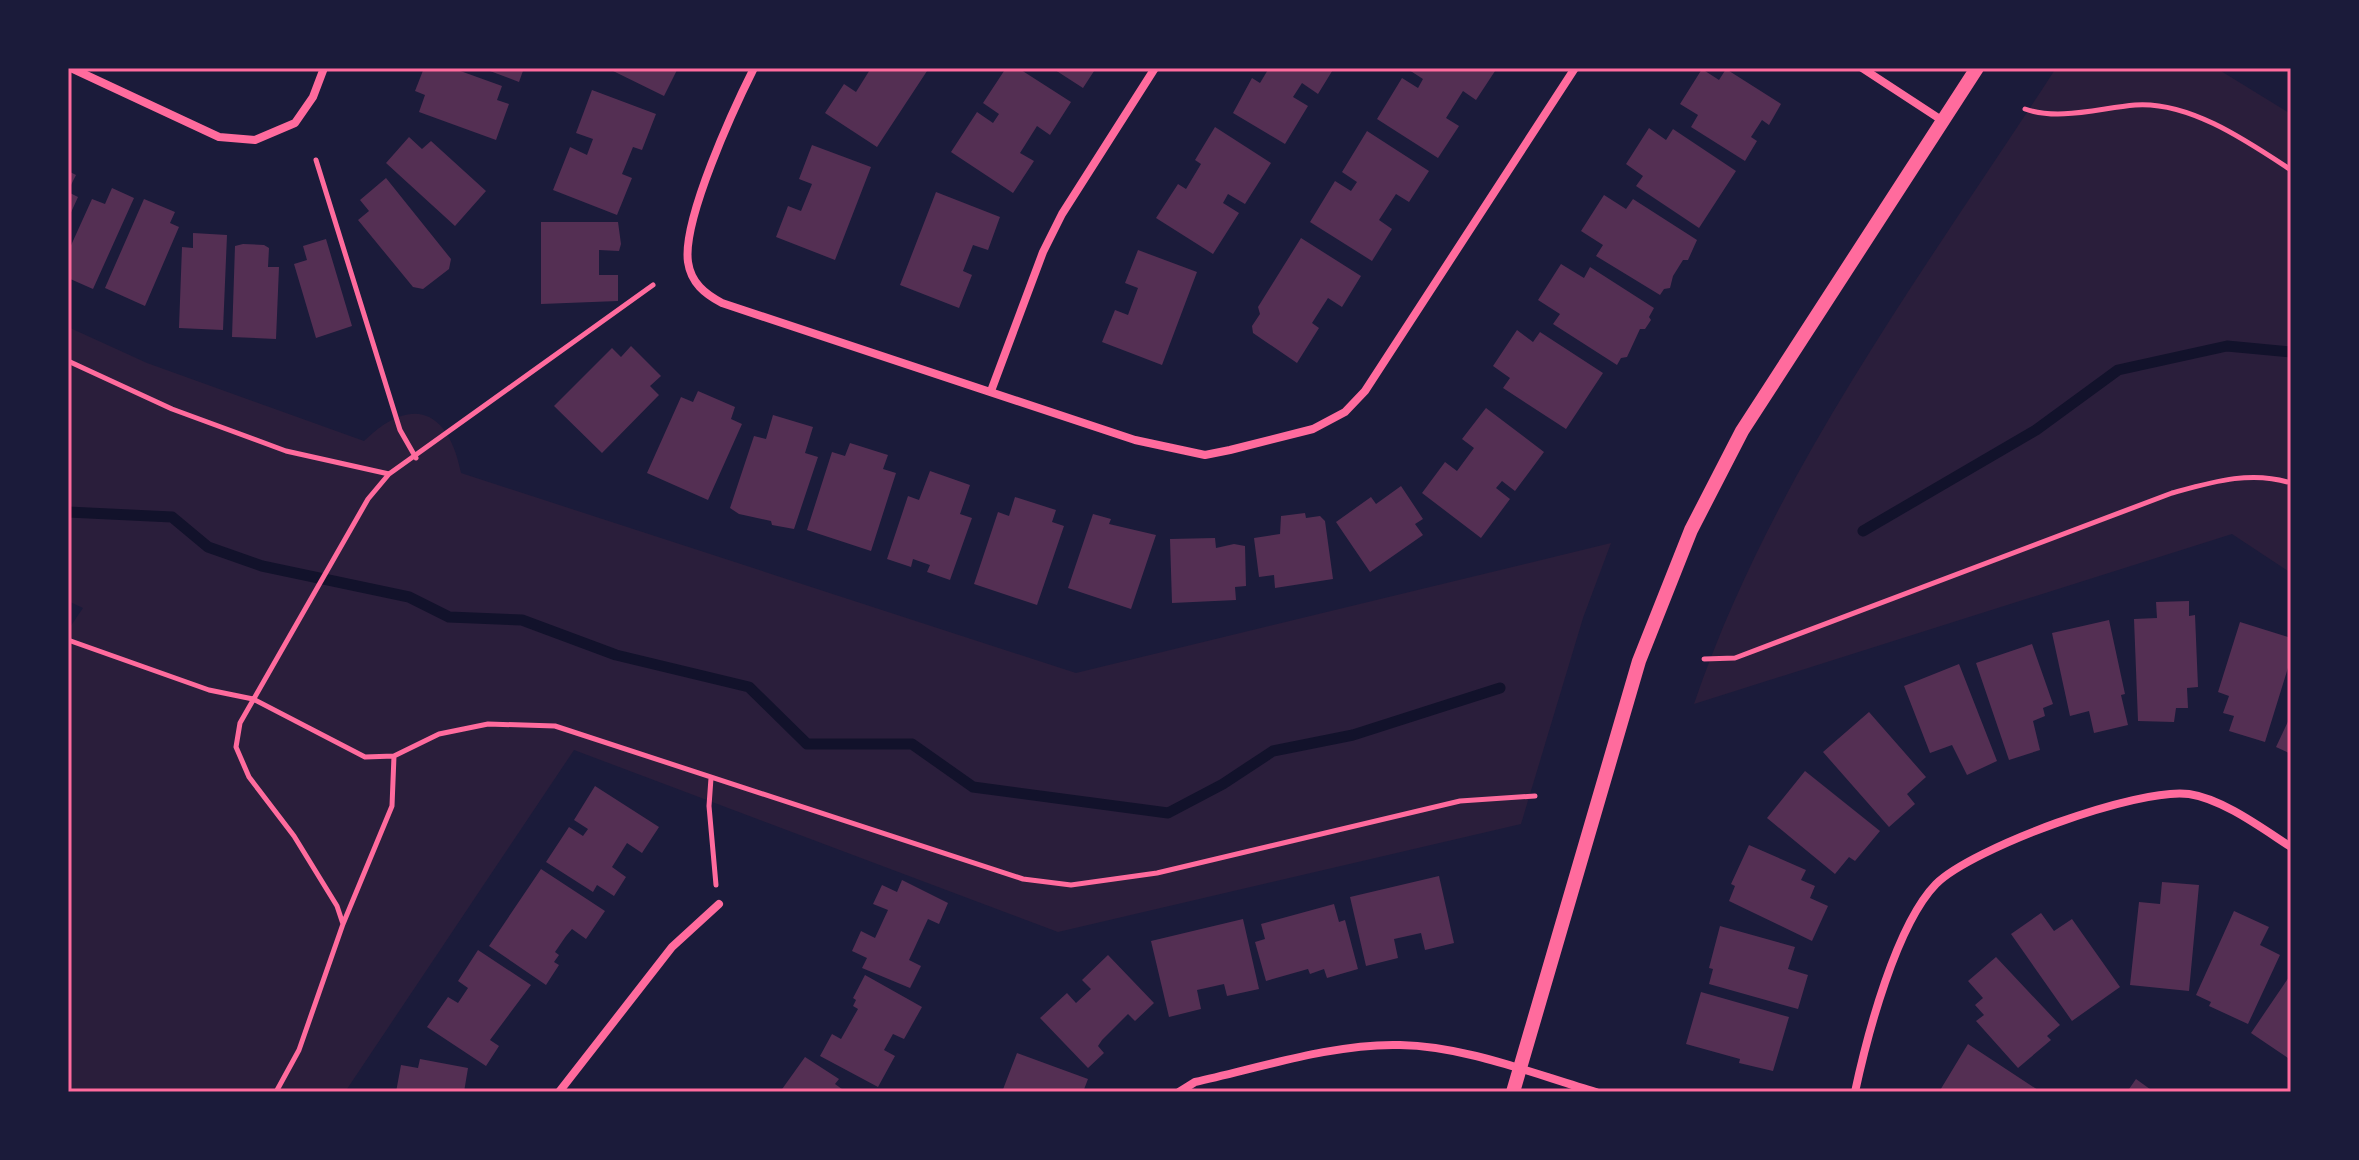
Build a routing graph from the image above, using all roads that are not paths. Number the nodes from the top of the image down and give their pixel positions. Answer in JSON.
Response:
{"nodes":[{"id":1,"x":71,"y":68,"type":"edge"},
{"id":2,"x":324,"y":68,"type":"edge"},
{"id":3,"x":754,"y":68,"type":"edge"},
{"id":4,"x":1155,"y":68,"type":"edge"},
{"id":5,"x":1575,"y":68,"type":"edge"},
{"id":6,"x":1862,"y":68,"type":"edge"},
{"id":7,"x":1977,"y":68,"type":"edge"},
{"id":8,"x":1943,"y":121,"type":"junction"},
{"id":9,"x":991,"y":391,"type":"junction"},
{"id":10,"x":2291,"y":847,"type":"edge"},
{"id":11,"x":719,"y":904,"type":"road end"},
{"id":12,"x":1519,"y":1069,"type":"junction"},
{"id":13,"x":559,"y":1092,"type":"edge"},
{"id":14,"x":1179,"y":1092,"type":"edge"},
{"id":15,"x":1513,"y":1092,"type":"edge"},
{"id":16,"x":1596,"y":1092,"type":"edge"},
{"id":17,"x":1855,"y":1092,"type":"edge"}],
"edges":[{"from":1,"to":2,"type":"street"},
{"from":3,"to":9,"type":"street"},
{"from":4,"to":9,"type":"street"},
{"from":5,"to":9,"type":"street"},
{"from":6,"to":8,"type":"street"},
{"from":7,"to":8,"type":"street"},
{"from":8,"to":12,"type":"street"},
{"from":10,"to":17,"type":"street"},
{"from":11,"to":13,"type":"street"},
{"from":12,"to":14,"type":"street"},
{"from":12,"to":15,"type":"street"},
{"from":12,"to":16,"type":"street"}]}
